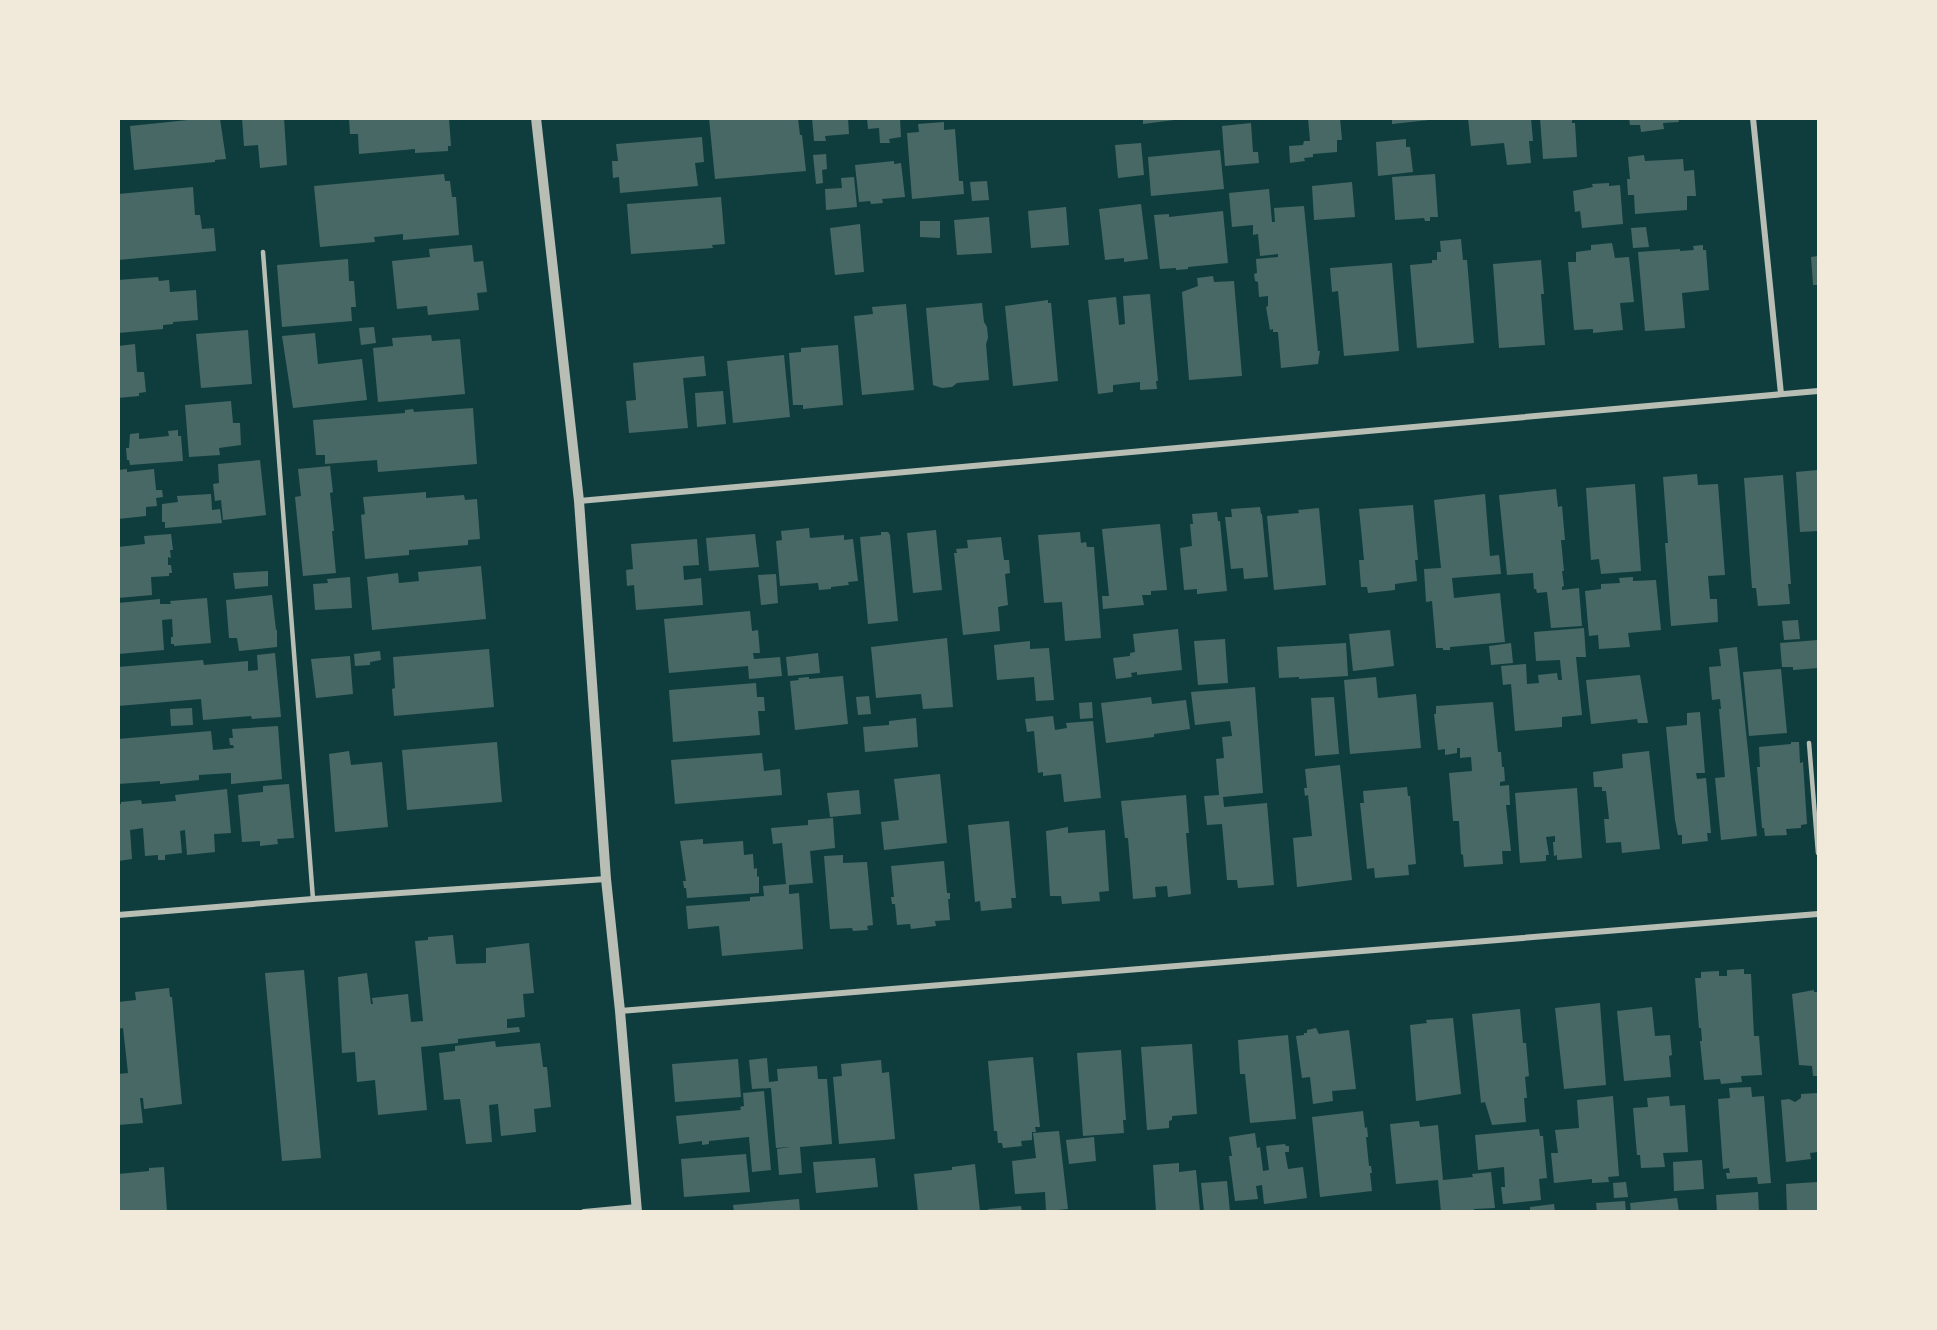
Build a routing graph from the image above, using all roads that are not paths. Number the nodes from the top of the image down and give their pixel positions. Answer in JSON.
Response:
{"nodes":[{"id":1,"x":536,"y":118,"type":"edge"},
{"id":2,"x":1753,"y":118,"type":"edge"},
{"id":3,"x":263,"y":252,"type":"dead end"},
{"id":4,"x":1818,"y":391,"type":"edge"},
{"id":5,"x":1781,"y":394,"type":"junction"},
{"id":6,"x":579,"y":501,"type":"junction"},
{"id":7,"x":1809,"y":743,"type":"dead end"},
{"id":8,"x":1818,"y":853,"type":"edge"},
{"id":9,"x":606,"y":879,"type":"junction"},
{"id":10,"x":314,"y":899,"type":"junction"},
{"id":11,"x":1818,"y":914,"type":"edge"},
{"id":12,"x":118,"y":915,"type":"edge"},
{"id":13,"x":620,"y":1011,"type":"junction"},
{"id":14,"x":637,"y":1210,"type":"edge"},
{"id":15,"x":584,"y":1212,"type":"edge"}],
"edges":[{"from":1,"to":6,"type":"street"},
{"from":2,"to":5,"type":"street"},
{"from":3,"to":10,"type":"lane"},
{"from":4,"to":5,"type":"street"},
{"from":5,"to":6,"type":"street"},
{"from":6,"to":9,"type":"street"},
{"from":7,"to":8,"type":"lane"},
{"from":9,"to":10,"type":"street"},
{"from":9,"to":13,"type":"street"},
{"from":10,"to":12,"type":"street"},
{"from":11,"to":13,"type":"street"},
{"from":13,"to":14,"type":"street"},
{"from":14,"to":15,"type":"street"}]}
